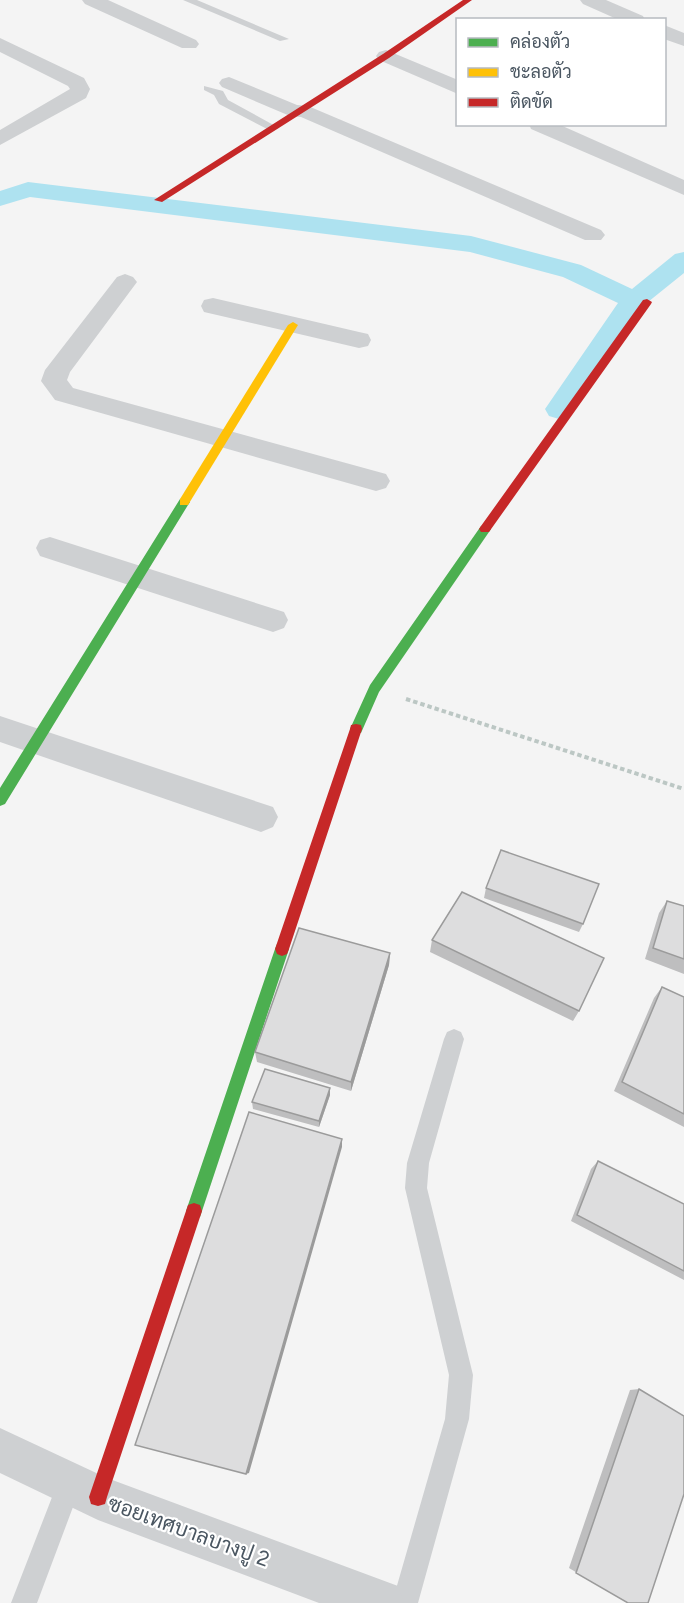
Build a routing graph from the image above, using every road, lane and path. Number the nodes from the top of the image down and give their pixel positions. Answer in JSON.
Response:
{"nodes":[{"id":1,"x":92,"y":0,"type":"edge"},
{"id":2,"x":188,"y":0,"type":"edge"},
{"id":3,"x":468,"y":0,"type":"edge"},
{"id":4,"x":590,"y":0,"type":"edge"},
{"id":5,"x":631,"y":18,"type":"edge"},
{"id":6,"x":666,"y":32,"type":"edge"},
{"id":7,"x":284,"y":39,"type":"dead end"},
{"id":8,"x":684,"y":40,"type":"edge"},
{"id":9,"x":0,"y":44,"type":"edge"},
{"id":10,"x":189,"y":44,"type":"dead end"},
{"id":11,"x":386,"y":56,"type":"junction"},
{"id":12,"x":229,"y":83,"type":"dead end"},
{"id":13,"x":456,"y":87,"type":"edge"},
{"id":14,"x":208,"y":88,"type":"dead end"},
{"id":15,"x":299,"y":111,"type":"junction"},
{"id":16,"x":544,"y":126,"type":"edge"},
{"id":17,"x":273,"y":128,"type":"junction"},
{"id":18,"x":0,"y":138,"type":"edge"},
{"id":19,"x":684,"y":188,"type":"edge"},
{"id":20,"x":159,"y":200,"type":"dead end"},
{"id":21,"x":593,"y":235,"type":"dead end"},
{"id":22,"x":125,"y":282,"type":"dead end"},
{"id":23,"x":647,"y":302,"type":"dead end"},
{"id":24,"x":213,"y":306,"type":"dead end"},
{"id":25,"x":293,"y":325,"type":"junction"},
{"id":26,"x":359,"y":340,"type":"dead end"},
{"id":27,"x":224,"y":438,"type":"junction"},
{"id":28,"x":376,"y":481,"type":"dead end"},
{"id":29,"x":50,"y":548,"type":"dead end"},
{"id":30,"x":135,"y":577,"type":"junction"},
{"id":31,"x":273,"y":620,"type":"dead end"},
{"id":32,"x":374,"y":688,"type":"junction"},
{"id":33,"x":0,"y":729,"type":"edge"},
{"id":34,"x":35,"y":740,"type":"junction"},
{"id":35,"x":684,"y":789,"type":"edge"},
{"id":36,"x":0,"y":800,"type":"edge"},
{"id":37,"x":261,"y":817,"type":"dead end"},
{"id":38,"x":454,"y":1040,"type":"dead end"},
{"id":39,"x":0,"y":1450,"type":"edge"},
{"id":40,"x":84,"y":1490,"type":"junction"},
{"id":41,"x":24,"y":1603,"type":"edge"},
{"id":42,"x":381,"y":1603,"type":"edge"},
{"id":43,"x":405,"y":1603,"type":"edge"}],
"edges":[{"from":1,"to":10,"type":"street"},
{"from":2,"to":7,"type":"lane"},
{"from":3,"to":11,"type":"street"},
{"from":4,"to":5,"type":"street"},
{"from":6,"to":8,"type":"street"},
{"from":9,"to":18,"type":"street"},
{"from":11,"to":13,"type":"street"},
{"from":11,"to":15,"type":"street"},
{"from":12,"to":15,"type":"street"},
{"from":14,"to":17,"type":"lane"},
{"from":15,"to":17,"type":"street"},
{"from":15,"to":21,"type":"street"},
{"from":16,"to":19,"type":"street"},
{"from":17,"to":20,"type":"street"},
{"from":22,"to":27,"type":"street"},
{"from":23,"to":32,"type":"street"},
{"from":24,"to":25,"type":"street"},
{"from":25,"to":26,"type":"street"},
{"from":25,"to":27,"type":"street"},
{"from":27,"to":28,"type":"street"},
{"from":27,"to":30,"type":"street"},
{"from":29,"to":30,"type":"street"},
{"from":30,"to":31,"type":"street"},
{"from":30,"to":34,"type":"street"},
{"from":32,"to":35,"type":"path"},
{"from":32,"to":40,"type":"street"},
{"from":33,"to":34,"type":"street"},
{"from":34,"to":36,"type":"street"},
{"from":34,"to":37,"type":"street"},
{"from":38,"to":43,"type":"lane"},
{"from":39,"to":40,"type":"street","name":"ซอยเทศบาลบางปู 2"},
{"from":40,"to":41,"type":"lane"},
{"from":40,"to":42,"type":"street","name":"ซอยเทศบาลบางปู 2"}]}
